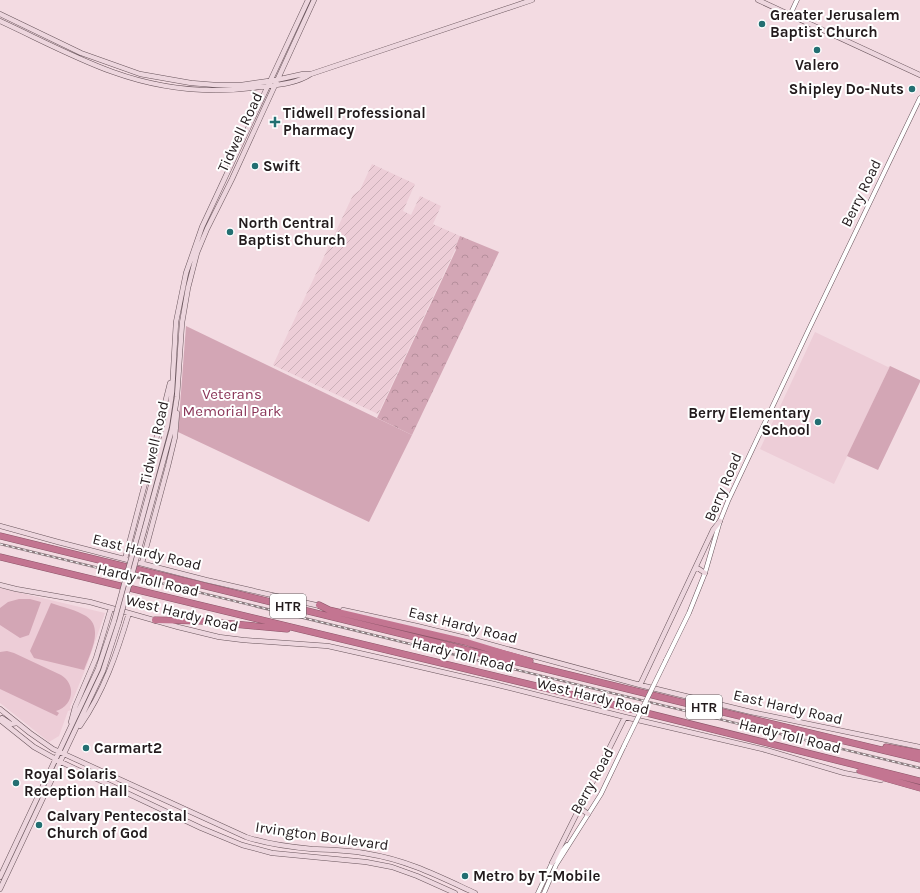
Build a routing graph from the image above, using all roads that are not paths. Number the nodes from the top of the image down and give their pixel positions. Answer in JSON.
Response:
{"nodes":[{"id":1,"x":308,"y":0,"type":"edge"},
{"id":2,"x":314,"y":0,"type":"edge"},
{"id":3,"x":532,"y":0,"type":"edge"},
{"id":4,"x":758,"y":0,"type":"edge"},
{"id":5,"x":797,"y":0,"type":"edge"},
{"id":6,"x":0,"y":14,"type":"edge"},
{"id":7,"x":790,"y":15,"type":"junction"},
{"id":8,"x":10,"y":19,"type":"junction"},
{"id":9,"x":0,"y":21,"type":"edge"},
{"id":10,"x":8,"y":24,"type":"junction"},
{"id":11,"x":311,"y":74,"type":"junction"},
{"id":12,"x":920,"y":74,"type":"edge"},
{"id":13,"x":277,"y":80,"type":"junction"},
{"id":14,"x":271,"y":81,"type":"junction"},
{"id":15,"x":275,"y":85,"type":"junction"},
{"id":16,"x":268,"y":86,"type":"junction"},
{"id":17,"x":216,"y":88,"type":"junction"},
{"id":18,"x":920,"y":98,"type":"edge"},
{"id":19,"x":226,"y":175,"type":"junction"},
{"id":20,"x":232,"y":178,"type":"junction"},
{"id":21,"x":204,"y":228,"type":"junction"},
{"id":22,"x":174,"y":364,"type":"junction"},
{"id":23,"x":177,"y":397,"type":"junction"},
{"id":24,"x":720,"y":521,"type":"junction"},
{"id":25,"x":0,"y":526,"type":"edge"},
{"id":26,"x":141,"y":531,"type":"junction"},
{"id":27,"x":0,"y":536,"type":"edge"},
{"id":28,"x":127,"y":549,"type":"junction"},
{"id":29,"x":146,"y":550,"type":"junction"},
{"id":30,"x":0,"y":557,"type":"edge"},
{"id":31,"x":125,"y":559,"type":"junction"},
{"id":32,"x":142,"y":563,"type":"junction"},
{"id":33,"x":696,"y":567,"type":"junction"},
{"id":34,"x":705,"y":573,"type":"junction"},
{"id":35,"x":0,"y":584,"type":"edge"},
{"id":36,"x":319,"y":605,"type":"junction"},
{"id":37,"x":111,"y":608,"type":"junction"},
{"id":38,"x":129,"y":613,"type":"junction"},
{"id":39,"x":108,"y":618,"type":"junction"},
{"id":40,"x":154,"y":620,"type":"junction"},
{"id":41,"x":126,"y":623,"type":"junction"},
{"id":42,"x":307,"y":630,"type":"junction"},
{"id":43,"x":577,"y":677,"type":"junction"},
{"id":44,"x":640,"y":685,"type":"junction"},
{"id":45,"x":0,"y":709,"type":"edge"},
{"id":46,"x":625,"y":717,"type":"junction"},
{"id":47,"x":0,"y":718,"type":"edge"},
{"id":48,"x":17,"y":723,"type":"junction"},
{"id":49,"x":69,"y":732,"type":"junction"},
{"id":50,"x":73,"y":737,"type":"junction"},
{"id":51,"x":855,"y":743,"type":"junction"},
{"id":52,"x":920,"y":747,"type":"edge"},
{"id":53,"x":790,"y":750,"type":"junction"},
{"id":54,"x":60,"y":752,"type":"junction"},
{"id":55,"x":920,"y":752,"type":"edge"},
{"id":56,"x":65,"y":754,"type":"junction"},
{"id":57,"x":56,"y":759,"type":"junction"},
{"id":58,"x":920,"y":759,"type":"edge"},
{"id":59,"x":61,"y":762,"type":"junction"},
{"id":60,"x":111,"y":776,"type":"junction"},
{"id":61,"x":920,"y":781,"type":"edge"},
{"id":62,"x":108,"y":784,"type":"junction"},
{"id":63,"x":920,"y":789,"type":"edge"},
{"id":64,"x":36,"y":800,"type":"junction"},
{"id":65,"x":42,"y":802,"type":"junction"},
{"id":66,"x":580,"y":808,"type":"junction"},
{"id":67,"x":588,"y":814,"type":"junction"},
{"id":68,"x":570,"y":842,"type":"junction"},
{"id":69,"x":552,"y":863,"type":"junction"},
{"id":70,"x":0,"y":877,"type":"edge"},
{"id":71,"x":0,"y":889,"type":"edge"},
{"id":72,"x":455,"y":893,"type":"edge"},
{"id":73,"x":475,"y":893,"type":"edge"},
{"id":74,"x":538,"y":893,"type":"edge"},
{"id":75,"x":544,"y":893,"type":"edge"}],
"edges":[{"from":1,"to":14,"type":"main road","name":"Tidwell Road"},
{"from":2,"to":13,"type":"main road","name":"Tidwell Road"},
{"from":3,"to":11,"type":"main road"},
{"from":4,"to":7,"type":"main road"},
{"from":5,"to":7,"type":"street"},
{"from":6,"to":8,"type":"main road"},
{"from":7,"to":12,"type":"main road"},
{"from":8,"to":10,"type":"main road"},
{"from":8,"to":17,"type":"main road"},
{"from":9,"to":10,"type":"main road"},
{"from":10,"to":17,"type":"main road"},
{"from":11,"to":13,"type":"main road"},
{"from":11,"to":15,"type":"main road"},
{"from":13,"to":14,"type":"main road"},
{"from":13,"to":15,"type":"main road","name":"Tidwell Road"},
{"from":14,"to":16,"type":"main road","name":"Tidwell Road"},
{"from":14,"to":17,"type":"main road"},
{"from":15,"to":16,"type":"main road"},
{"from":15,"to":20,"type":"main road","name":"Tidwell Road"},
{"from":16,"to":17,"type":"main road"},
{"from":16,"to":19,"type":"main road","name":"Tidwell Road"},
{"from":18,"to":24,"type":"street","name":"Berry Road"},
{"from":19,"to":20,"type":"main road"},
{"from":19,"to":21,"type":"main road","name":"Tidwell Road"},
{"from":20,"to":21,"type":"main road","name":"Tidwell Road"},
{"from":21,"to":22,"type":"main road","name":"Tidwell Road"},
{"from":21,"to":23,"type":"main road","name":"Tidwell Road"},
{"from":22,"to":26,"type":"main road","name":"Tidwell Road"},
{"from":22,"to":28,"type":"main road"},
{"from":23,"to":26,"type":"main road","name":"Tidwell Road"},
{"from":23,"to":29,"type":"main road"},
{"from":24,"to":33,"type":"main road"},
{"from":24,"to":34,"type":"street","name":"Berry Road"},
{"from":25,"to":31,"type":"main road","name":"East Hardy Road"},
{"from":26,"to":49,"type":"main road","name":"Tidwell Road","bridge":true},
{"from":26,"to":50,"type":"main road","name":"Tidwell Road","bridge":true},
{"from":27,"to":43,"type":"highway","name":"Hardy Toll Road","number":"HTR"},
{"from":28,"to":29,"type":"main road"},
{"from":28,"to":31,"type":"main road"},
{"from":29,"to":32,"type":"main road"},
{"from":30,"to":42,"type":"highway","name":"Hardy Toll Road","number":"HTR"},
{"from":31,"to":32,"type":"main road","name":"East Hardy Road"},
{"from":32,"to":36,"type":"main road","name":"East Hardy Road"},
{"from":33,"to":34,"type":"main road"},
{"from":33,"to":44,"type":"main road"},
{"from":34,"to":67,"type":"street","name":"Berry Road","bridge":true},
{"from":35,"to":37,"type":"main road","name":"West Hardy Road"},
{"from":36,"to":43,"type":"highway"},
{"from":36,"to":44,"type":"main road","name":"East Hardy Road"},
{"from":37,"to":38,"type":"main road","name":"West Hardy Road"},
{"from":37,"to":39,"type":"main road"},
{"from":38,"to":40,"type":"main road","name":"West Hardy Road"},
{"from":38,"to":41,"type":"main road"},
{"from":39,"to":41,"type":"main road"},
{"from":39,"to":49,"type":"main road"},
{"from":40,"to":42,"type":"highway"},
{"from":40,"to":46,"type":"main road","name":"West Hardy Road"},
{"from":41,"to":50,"type":"main road"},
{"from":42,"to":53,"type":"highway","name":"Hardy Toll Road","number":"HTR"},
{"from":43,"to":51,"type":"highway","name":"Hardy Toll Road","number":"HTR"},
{"from":44,"to":52,"type":"main road","name":"East Hardy Road"},
{"from":45,"to":48,"type":"main road","name":"Irvington Boulevard"},
{"from":46,"to":63,"type":"main road","name":"West Hardy Road"},
{"from":46,"to":66,"type":"main road"},
{"from":47,"to":48,"type":"main road"},
{"from":47,"to":57,"type":"main road","name":"Irvington Boulevard"},
{"from":48,"to":54,"type":"main road","name":"Irvington Boulevard"},
{"from":49,"to":54,"type":"main road","name":"Tidwell Road"},
{"from":50,"to":56,"type":"main road","name":"Tidwell Road"},
{"from":51,"to":55,"type":"highway"},
{"from":51,"to":58,"type":"highway","name":"Hardy Toll Road","number":"HTR"},
{"from":53,"to":61,"type":"highway","name":"Hardy Toll Road","number":"HTR"},
{"from":53,"to":63,"type":"highway"},
{"from":54,"to":56,"type":"main road","name":"Irvington Boulevard"},
{"from":54,"to":57,"type":"main road","name":"Tidwell Road"},
{"from":56,"to":59,"type":"main road","name":"Tidwell Road"},
{"from":56,"to":60,"type":"main road","name":"Irvington Boulevard"},
{"from":57,"to":59,"type":"main road","name":"Irvington Boulevard"},
{"from":57,"to":64,"type":"main road","name":"Tidwell Road"},
{"from":59,"to":62,"type":"main road","name":"Irvington Boulevard"},
{"from":59,"to":65,"type":"main road","name":"Tidwell Road"},
{"from":60,"to":62,"type":"main road"},
{"from":60,"to":73,"type":"main road","name":"Irvington Boulevard"},
{"from":62,"to":72,"type":"main road","name":"Irvington Boulevard"},
{"from":64,"to":65,"type":"main road"},
{"from":64,"to":70,"type":"main road","name":"Tidwell Road"},
{"from":65,"to":71,"type":"main road","name":"Tidwell Road"},
{"from":66,"to":67,"type":"main road"},
{"from":66,"to":69,"type":"main road"},
{"from":67,"to":68,"type":"street","name":"Berry Road"},
{"from":68,"to":69,"type":"street","name":"Berry Road"},
{"from":68,"to":75,"type":"street","name":"Berry Road"},
{"from":69,"to":74,"type":"street","name":"Berry Road"}]}
